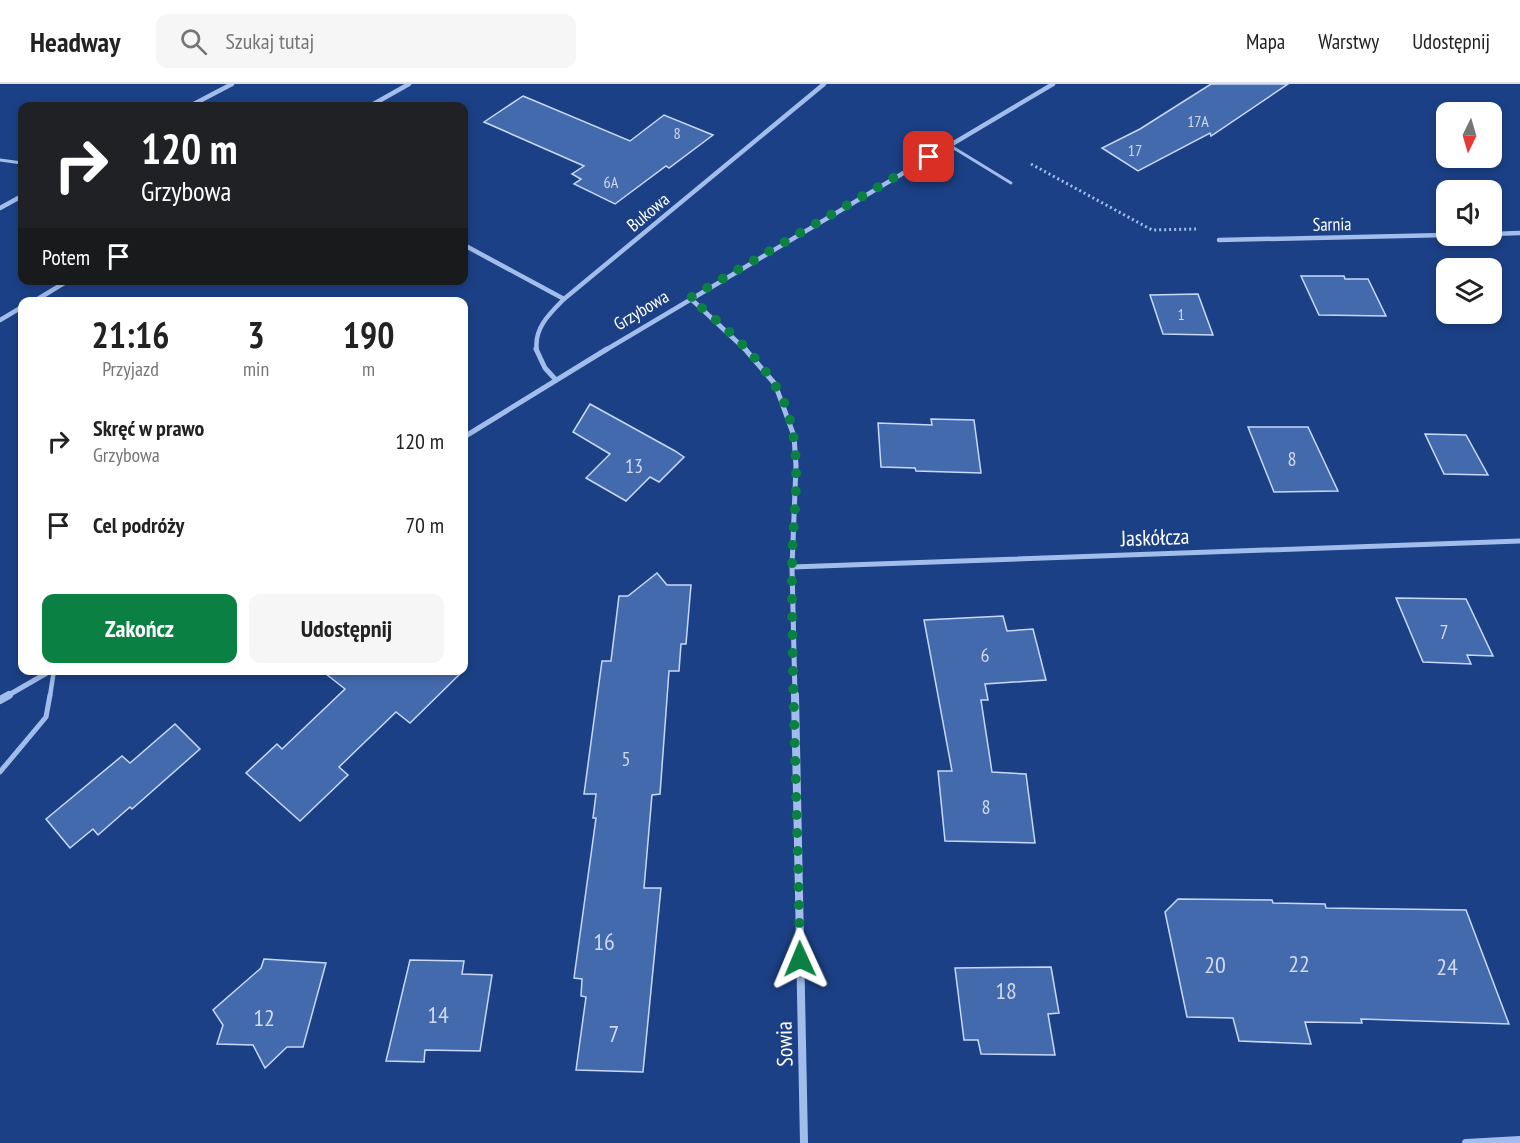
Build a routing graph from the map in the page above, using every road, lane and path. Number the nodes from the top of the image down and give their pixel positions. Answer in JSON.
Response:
{"nodes":[{"id":1,"x":232,"y":84,"type":"edge"},
{"id":2,"x":409,"y":84,"type":"edge"},
{"id":3,"x":824,"y":84,"type":"edge"},
{"id":4,"x":1053,"y":84,"type":"edge"},
{"id":5,"x":198,"y":102,"type":"edge"},
{"id":6,"x":377,"y":102,"type":"edge"},
{"id":7,"x":949,"y":146,"type":"junction"},
{"id":8,"x":0,"y":160,"type":"edge"},
{"id":9,"x":18,"y":162,"type":"edge"},
{"id":10,"x":1029,"y":163,"type":"dead end"},
{"id":11,"x":1011,"y":183,"type":"dead end"},
{"id":12,"x":18,"y":197,"type":"edge"},
{"id":13,"x":0,"y":208,"type":"edge"},
{"id":14,"x":1207,"y":229,"type":"dead end"},
{"id":15,"x":1520,"y":233,"type":"edge"},
{"id":16,"x":1502,"y":234,"type":"edge"},
{"id":17,"x":1436,"y":235,"type":"edge"},
{"id":18,"x":1219,"y":240,"type":"dead end"},
{"id":19,"x":468,"y":247,"type":"edge"},
{"id":20,"x":61,"y":285,"type":"edge"},
{"id":21,"x":41,"y":297,"type":"edge"},
{"id":22,"x":690,"y":298,"type":"junction"},
{"id":23,"x":564,"y":299,"type":"junction"},
{"id":24,"x":18,"y":310,"type":"edge"},
{"id":25,"x":0,"y":320,"type":"edge"},
{"id":26,"x":556,"y":380,"type":"junction"},
{"id":27,"x":468,"y":435,"type":"edge"},
{"id":28,"x":1520,"y":541,"type":"edge"},
{"id":29,"x":792,"y":567,"type":"junction"},
{"id":30,"x":44,"y":675,"type":"edge"},
{"id":31,"x":52,"y":675,"type":"edge"},
{"id":32,"x":0,"y":700,"type":"edge"},
{"id":33,"x":0,"y":772,"type":"edge"},
{"id":34,"x":1520,"y":1140,"type":"edge"},
{"id":35,"x":804,"y":1143,"type":"edge"},
{"id":36,"x":1466,"y":1143,"type":"edge"}],
"edges":[{"from":1,"to":5,"type":"street"},
{"from":2,"to":6,"type":"street"},
{"from":3,"to":23,"type":"street","name":"Bukowa"},
{"from":4,"to":7,"type":"street","name":"Grzybowa"},
{"from":7,"to":11,"type":"lane"},
{"from":7,"to":22,"type":"street","name":"Grzybowa"},
{"from":8,"to":9,"type":"lane"},
{"from":10,"to":14,"type":"path"},
{"from":12,"to":13,"type":"street"},
{"from":15,"to":16,"type":"street"},
{"from":17,"to":18,"type":"street","name":"Sarnia"},
{"from":19,"to":23,"type":"street"},
{"from":20,"to":21,"type":"street"},
{"from":22,"to":26,"type":"street","name":"Grzybowa"},
{"from":22,"to":29,"type":"street","name":"Sowia"},
{"from":23,"to":26,"type":"street","name":"Bukowa"},
{"from":24,"to":25,"type":"street"},
{"from":26,"to":27,"type":"street","name":"Grzybowa"},
{"from":28,"to":29,"type":"street","name":"Jaskółcza"},
{"from":29,"to":35,"type":"street","name":"Sowia"},
{"from":30,"to":32,"type":"street"},
{"from":31,"to":33,"type":"lane"},
{"from":34,"to":36,"type":"street"}]}
